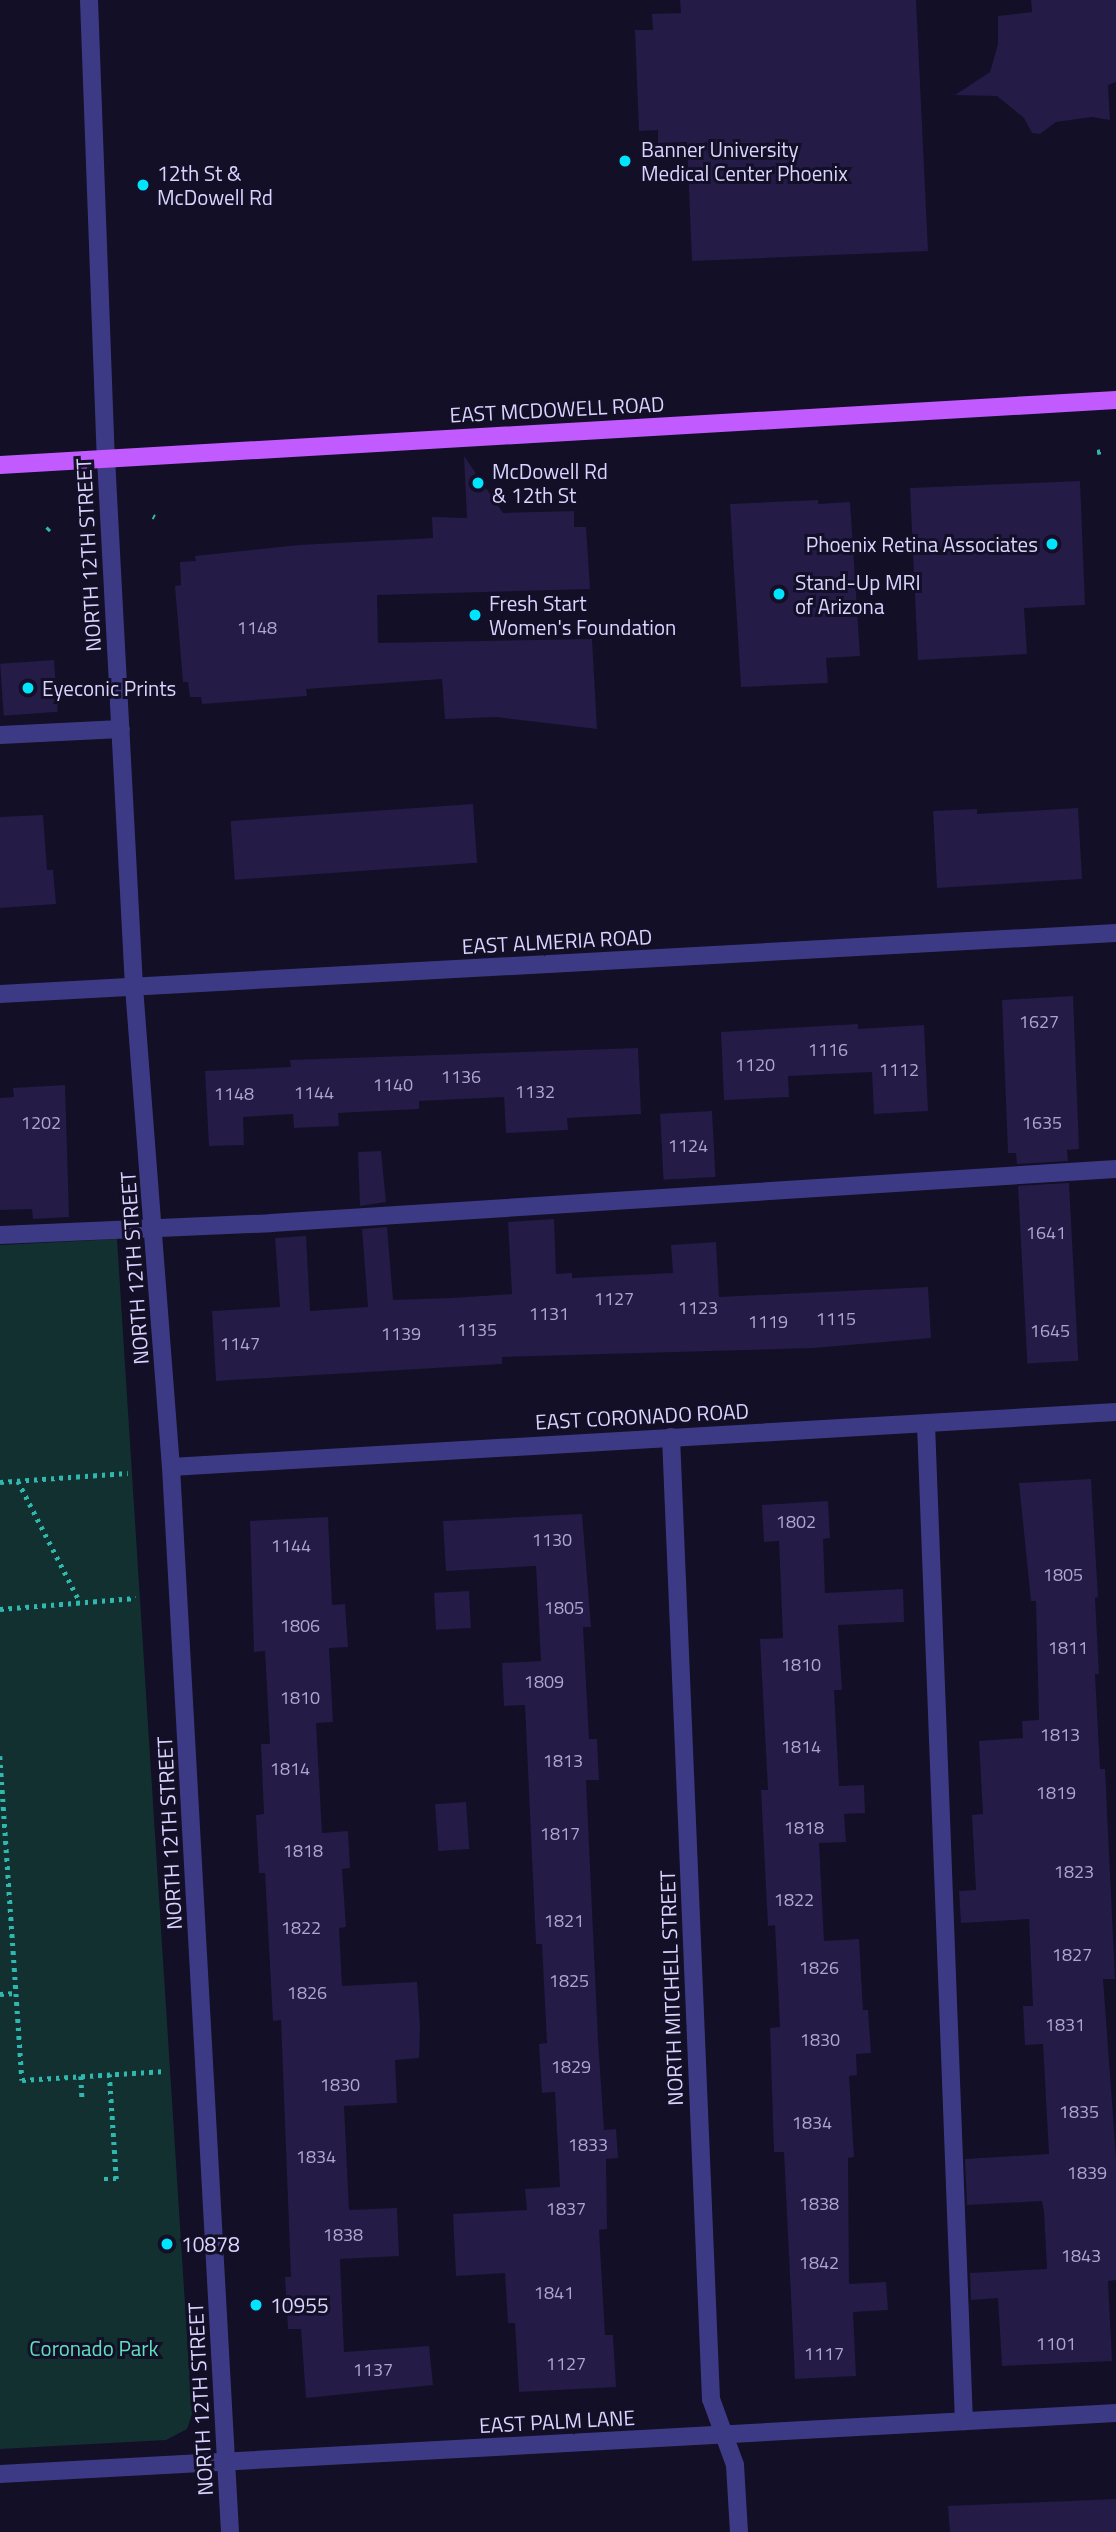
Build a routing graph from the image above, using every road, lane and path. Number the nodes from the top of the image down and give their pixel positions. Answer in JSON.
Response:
{"nodes":[{"id":1,"x":89,"y":0,"type":"edge"},
{"id":2,"x":1116,"y":400,"type":"edge"},
{"id":3,"x":106,"y":458,"type":"junction"},
{"id":4,"x":0,"y":465,"type":"edge"},
{"id":5,"x":121,"y":729,"type":"junction"},
{"id":6,"x":0,"y":735,"type":"edge"},
{"id":7,"x":1116,"y":933,"type":"edge"},
{"id":8,"x":134,"y":986,"type":"junction"},
{"id":9,"x":0,"y":994,"type":"edge"},
{"id":10,"x":1116,"y":1169,"type":"edge"},
{"id":11,"x":154,"y":1227,"type":"junction"},
{"id":12,"x":0,"y":1235,"type":"edge"},
{"id":13,"x":1116,"y":1412,"type":"edge"},
{"id":14,"x":926,"y":1424,"type":"junction"},
{"id":15,"x":671,"y":1437,"type":"junction"},
{"id":16,"x":171,"y":1467,"type":"junction"},
{"id":17,"x":128,"y":1473,"type":"dead end"},
{"id":18,"x":18,"y":1481,"type":"junction"},
{"id":19,"x":0,"y":1482,"type":"edge"},
{"id":20,"x":136,"y":1598,"type":"dead end"},
{"id":21,"x":80,"y":1602,"type":"junction"},
{"id":22,"x":0,"y":1609,"type":"edge"},
{"id":23,"x":0,"y":1756,"type":"edge"},
{"id":24,"x":16,"y":1993,"type":"junction"},
{"id":25,"x":0,"y":1994,"type":"edge"},
{"id":26,"x":166,"y":2071,"type":"dead end"},
{"id":27,"x":109,"y":2074,"type":"junction"},
{"id":28,"x":81,"y":2076,"type":"junction"},
{"id":29,"x":82,"y":2098,"type":"dead end"},
{"id":30,"x":104,"y":2179,"type":"dead end"},
{"id":31,"x":1116,"y":2413,"type":"edge"},
{"id":32,"x":964,"y":2421,"type":"junction"},
{"id":33,"x":724,"y":2435,"type":"junction"},
{"id":34,"x":226,"y":2462,"type":"junction"},
{"id":35,"x":0,"y":2474,"type":"edge"},
{"id":36,"x":230,"y":2532,"type":"edge"},
{"id":37,"x":739,"y":2532,"type":"edge"}],
"edges":[{"from":1,"to":3,"type":"street","name":"NORTH 12TH STREET"},
{"from":2,"to":3,"type":"main road","name":"EAST MCDOWELL ROAD"},
{"from":3,"to":4,"type":"main road","name":"EAST MCDOWELL ROAD"},
{"from":3,"to":5,"type":"street","name":"NORTH 12TH STREET"},
{"from":5,"to":6,"type":"street"},
{"from":5,"to":8,"type":"street","name":"NORTH 12TH STREET"},
{"from":7,"to":8,"type":"street","name":"EAST ALMERIA ROAD"},
{"from":8,"to":9,"type":"street","name":"EAST ALMERIA ROAD"},
{"from":8,"to":11,"type":"street","name":"NORTH 12TH STREET"},
{"from":10,"to":11,"type":"street"},
{"from":11,"to":12,"type":"street"},
{"from":11,"to":16,"type":"street","name":"NORTH 12TH STREET"},
{"from":13,"to":14,"type":"street","name":"EAST CORONADO ROAD"},
{"from":14,"to":15,"type":"street","name":"EAST CORONADO ROAD"},
{"from":14,"to":32,"type":"street"},
{"from":15,"to":16,"type":"street","name":"EAST CORONADO ROAD"},
{"from":15,"to":33,"type":"street","name":"NORTH MITCHELL STREET"},
{"from":16,"to":34,"type":"street","name":"NORTH 12TH STREET"},
{"from":17,"to":18,"type":"path"},
{"from":18,"to":19,"type":"path"},
{"from":18,"to":21,"type":"path"},
{"from":20,"to":21,"type":"path"},
{"from":21,"to":22,"type":"path"},
{"from":23,"to":24,"type":"path"},
{"from":24,"to":25,"type":"path"},
{"from":24,"to":28,"type":"path"},
{"from":26,"to":27,"type":"path"},
{"from":27,"to":28,"type":"path"},
{"from":27,"to":30,"type":"path"},
{"from":28,"to":29,"type":"path"},
{"from":31,"to":32,"type":"street","name":"EAST PALM LANE"},
{"from":32,"to":33,"type":"street","name":"EAST PALM LANE"},
{"from":33,"to":34,"type":"street","name":"EAST PALM LANE"},
{"from":33,"to":37,"type":"street","name":"NORTH MITCHELL STREET"},
{"from":34,"to":35,"type":"street","name":"EAST PALM LANE"},
{"from":34,"to":36,"type":"street","name":"NORTH 12TH STREET"}]}
